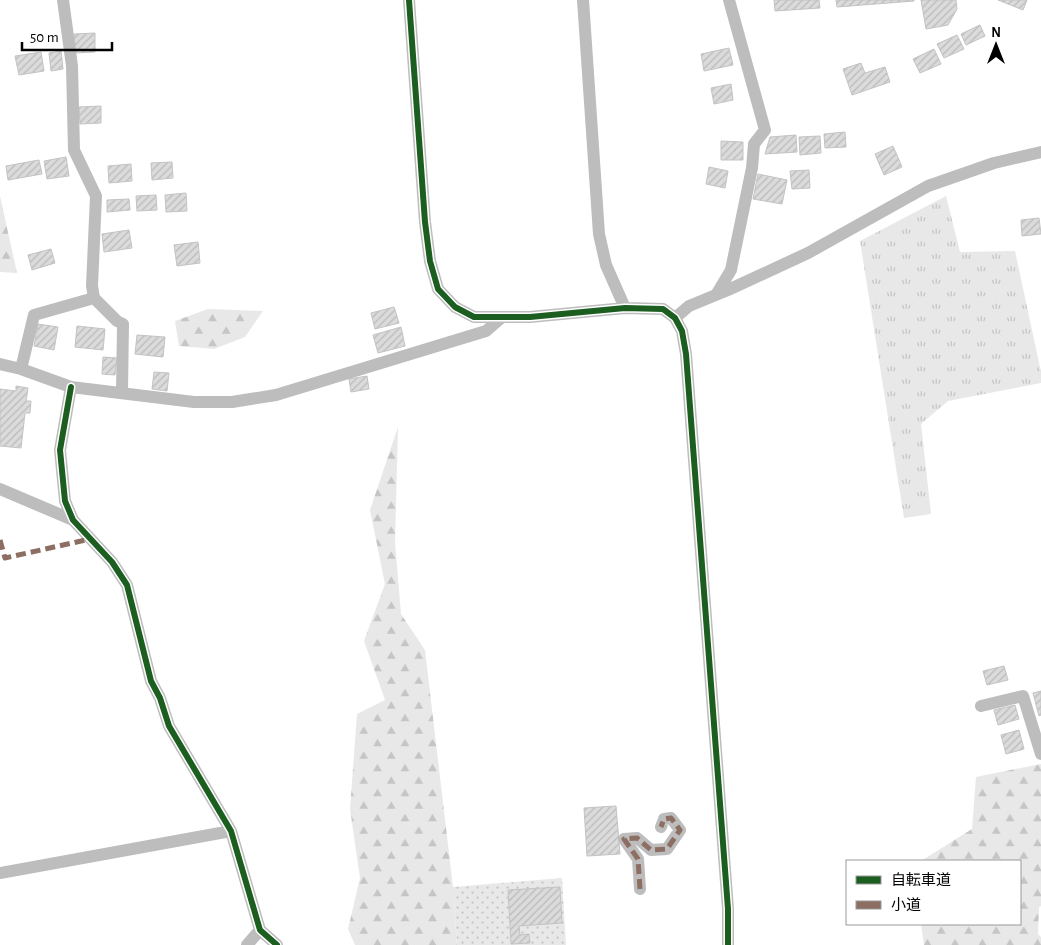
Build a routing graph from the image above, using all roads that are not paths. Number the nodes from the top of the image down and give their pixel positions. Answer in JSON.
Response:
{"nodes":[{"id":1,"x":63,"y":0,"type":"edge"},
{"id":2,"x":408,"y":0,"type":"edge"},
{"id":3,"x":584,"y":0,"type":"edge"},
{"id":4,"x":729,"y":0,"type":"edge"},
{"id":5,"x":1041,"y":152,"type":"edge"},
{"id":6,"x":716,"y":295,"type":"junction"},
{"id":7,"x":94,"y":298,"type":"junction"},
{"id":8,"x":625,"y":308,"type":"junction"},
{"id":9,"x":501,"y":318,"type":"junction"},
{"id":10,"x":675,"y":318,"type":"junction"},
{"id":11,"x":0,"y":364,"type":"edge"},
{"id":12,"x":21,"y":370,"type":"junction"},
{"id":13,"x":71,"y":387,"type":"junction"},
{"id":14,"x":122,"y":392,"type":"junction"},
{"id":15,"x":0,"y":489,"type":"edge"},
{"id":16,"x":73,"y":520,"type":"junction"},
{"id":17,"x":981,"y":706,"type":"dead end"},
{"id":18,"x":1041,"y":754,"type":"edge"},
{"id":19,"x":661,"y":827,"type":"dead end"},
{"id":20,"x":231,"y":831,"type":"junction"},
{"id":21,"x":0,"y":873,"type":"edge"},
{"id":22,"x":640,"y":889,"type":"dead end"},
{"id":23,"x":260,"y":930,"type":"junction"},
{"id":24,"x":246,"y":945,"type":"edge"},
{"id":25,"x":277,"y":945,"type":"edge"},
{"id":26,"x":728,"y":945,"type":"edge"}],
"edges":[{"from":1,"to":7,"type":"street"},
{"from":2,"to":9,"type":"street"},
{"from":3,"to":8,"type":"street"},
{"from":4,"to":6,"type":"street"},
{"from":5,"to":6,"type":"street"},
{"from":6,"to":10,"type":"street"},
{"from":7,"to":12,"type":"street"},
{"from":7,"to":14,"type":"street"},
{"from":8,"to":9,"type":"street"},
{"from":8,"to":10,"type":"street"},
{"from":9,"to":14,"type":"street"},
{"from":10,"to":26,"type":"street"},
{"from":11,"to":12,"type":"street"},
{"from":12,"to":13,"type":"street"},
{"from":13,"to":14,"type":"street"},
{"from":13,"to":16,"type":"street"},
{"from":15,"to":16,"type":"street"},
{"from":16,"to":20,"type":"street"},
{"from":17,"to":18,"type":"street"},
{"from":19,"to":22,"type":"street"},
{"from":20,"to":21,"type":"street"},
{"from":20,"to":23,"type":"street"},
{"from":23,"to":24,"type":"street"},
{"from":23,"to":25,"type":"street"}]}
